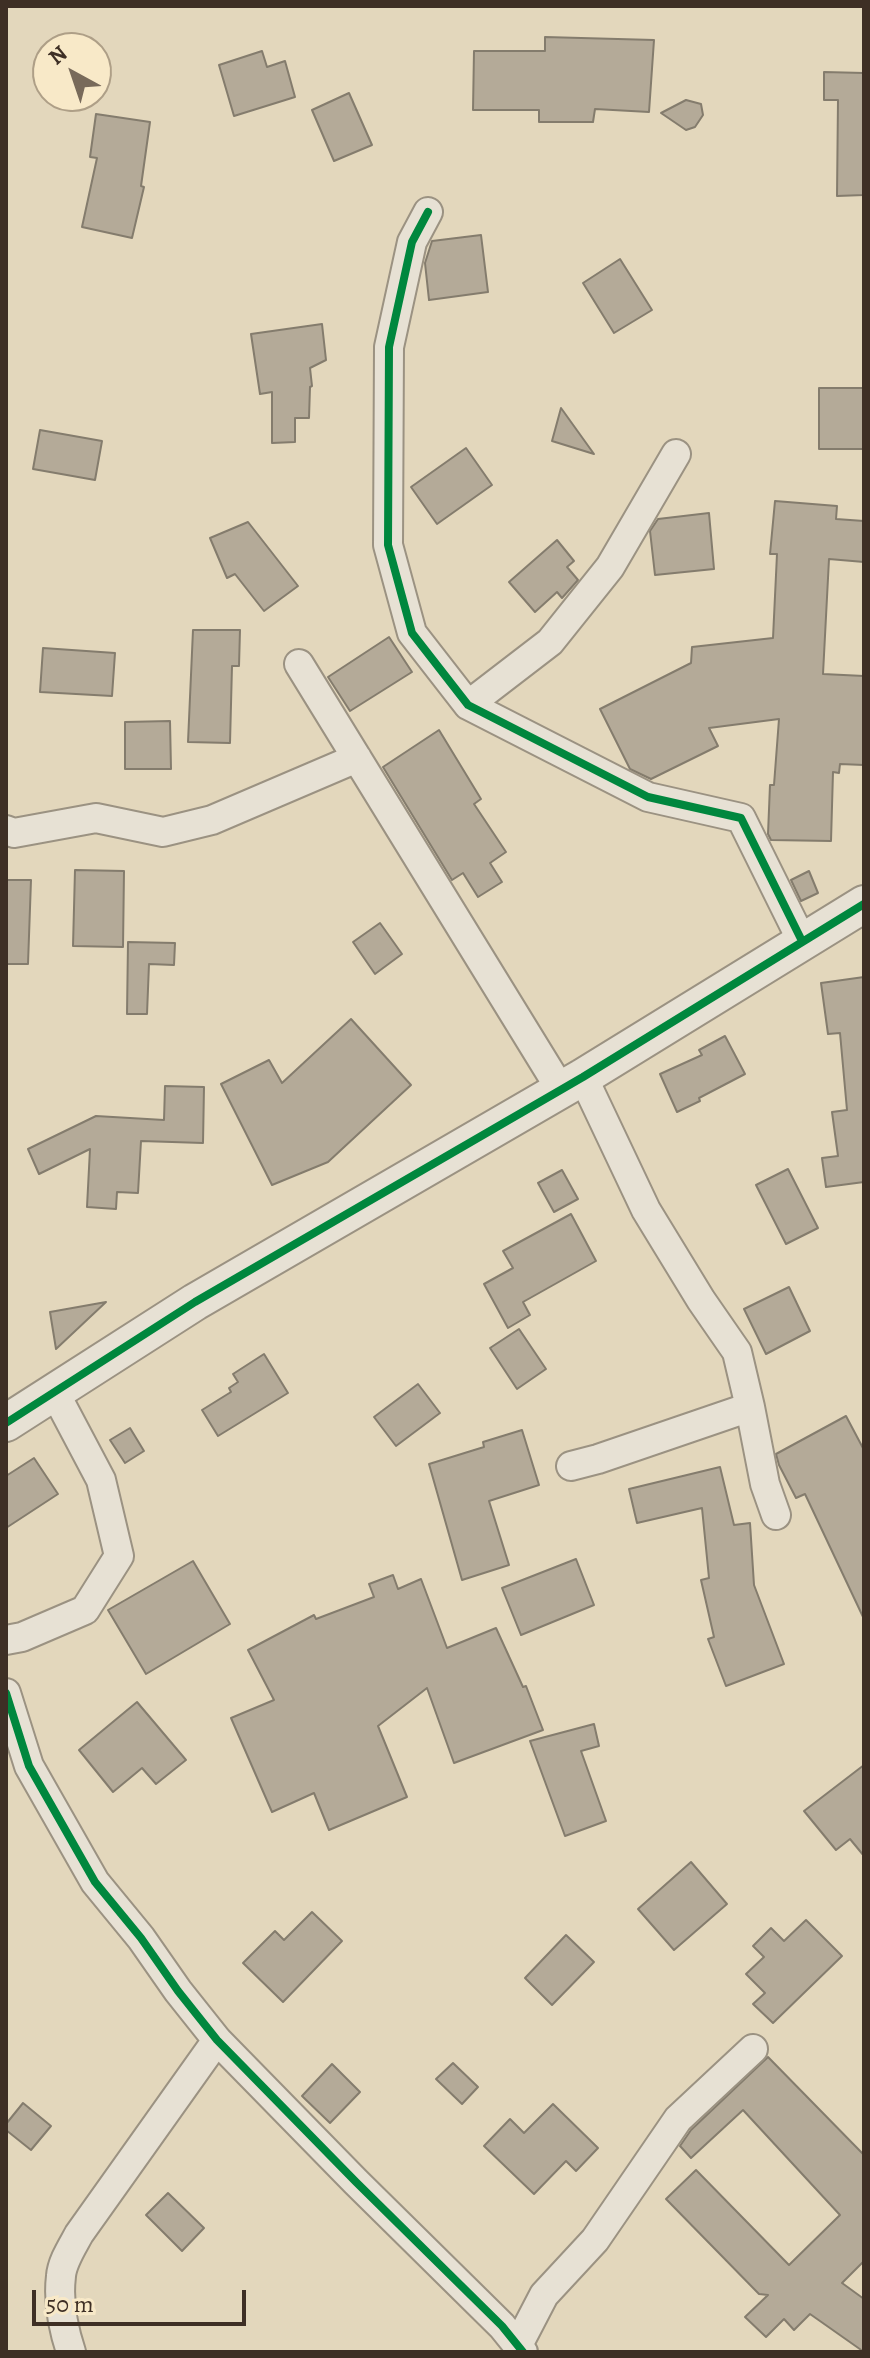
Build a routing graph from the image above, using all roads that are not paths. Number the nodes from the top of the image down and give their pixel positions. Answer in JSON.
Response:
{"nodes":[{"id":1,"x":428,"y":212,"type":"dead end"},
{"id":2,"x":676,"y":454,"type":"dead end"},
{"id":3,"x":299,"y":664,"type":"dead end"},
{"id":4,"x":468,"y":705,"type":"junction"},
{"id":5,"x":357,"y":758,"type":"junction"},
{"id":6,"x":6,"y":830,"type":"edge"},
{"id":7,"x":864,"y":904,"type":"edge"},
{"id":8,"x":802,"y":941,"type":"junction"},
{"id":9,"x":572,"y":1084,"type":"junction"},
{"id":10,"x":55,"y":1393,"type":"junction"},
{"id":11,"x":750,"y":1407,"type":"junction"},
{"id":12,"x":6,"y":1423,"type":"edge"},
{"id":13,"x":571,"y":1466,"type":"dead end"},
{"id":14,"x":776,"y":1515,"type":"dead end"},
{"id":15,"x":6,"y":1640,"type":"edge"},
{"id":16,"x":6,"y":1693,"type":"edge"},
{"id":17,"x":217,"y":2040,"type":"junction"},
{"id":18,"x":753,"y":2049,"type":"dead end"},
{"id":19,"x":520,"y":2348,"type":"edge"},
{"id":20,"x":71,"y":2352,"type":"edge"}],
"edges":[{"from":1,"to":4,"type":"street"},
{"from":2,"to":4,"type":"street"},
{"from":3,"to":5,"type":"street"},
{"from":4,"to":8,"type":"street"},
{"from":5,"to":6,"type":"street"},
{"from":5,"to":9,"type":"street"},
{"from":7,"to":8,"type":"street"},
{"from":8,"to":9,"type":"street"},
{"from":9,"to":10,"type":"street"},
{"from":9,"to":11,"type":"street"},
{"from":10,"to":12,"type":"street"},
{"from":10,"to":15,"type":"street"},
{"from":11,"to":13,"type":"street"},
{"from":11,"to":14,"type":"street"},
{"from":16,"to":17,"type":"street"},
{"from":17,"to":19,"type":"street"},
{"from":17,"to":20,"type":"street"},
{"from":18,"to":19,"type":"street"}]}
